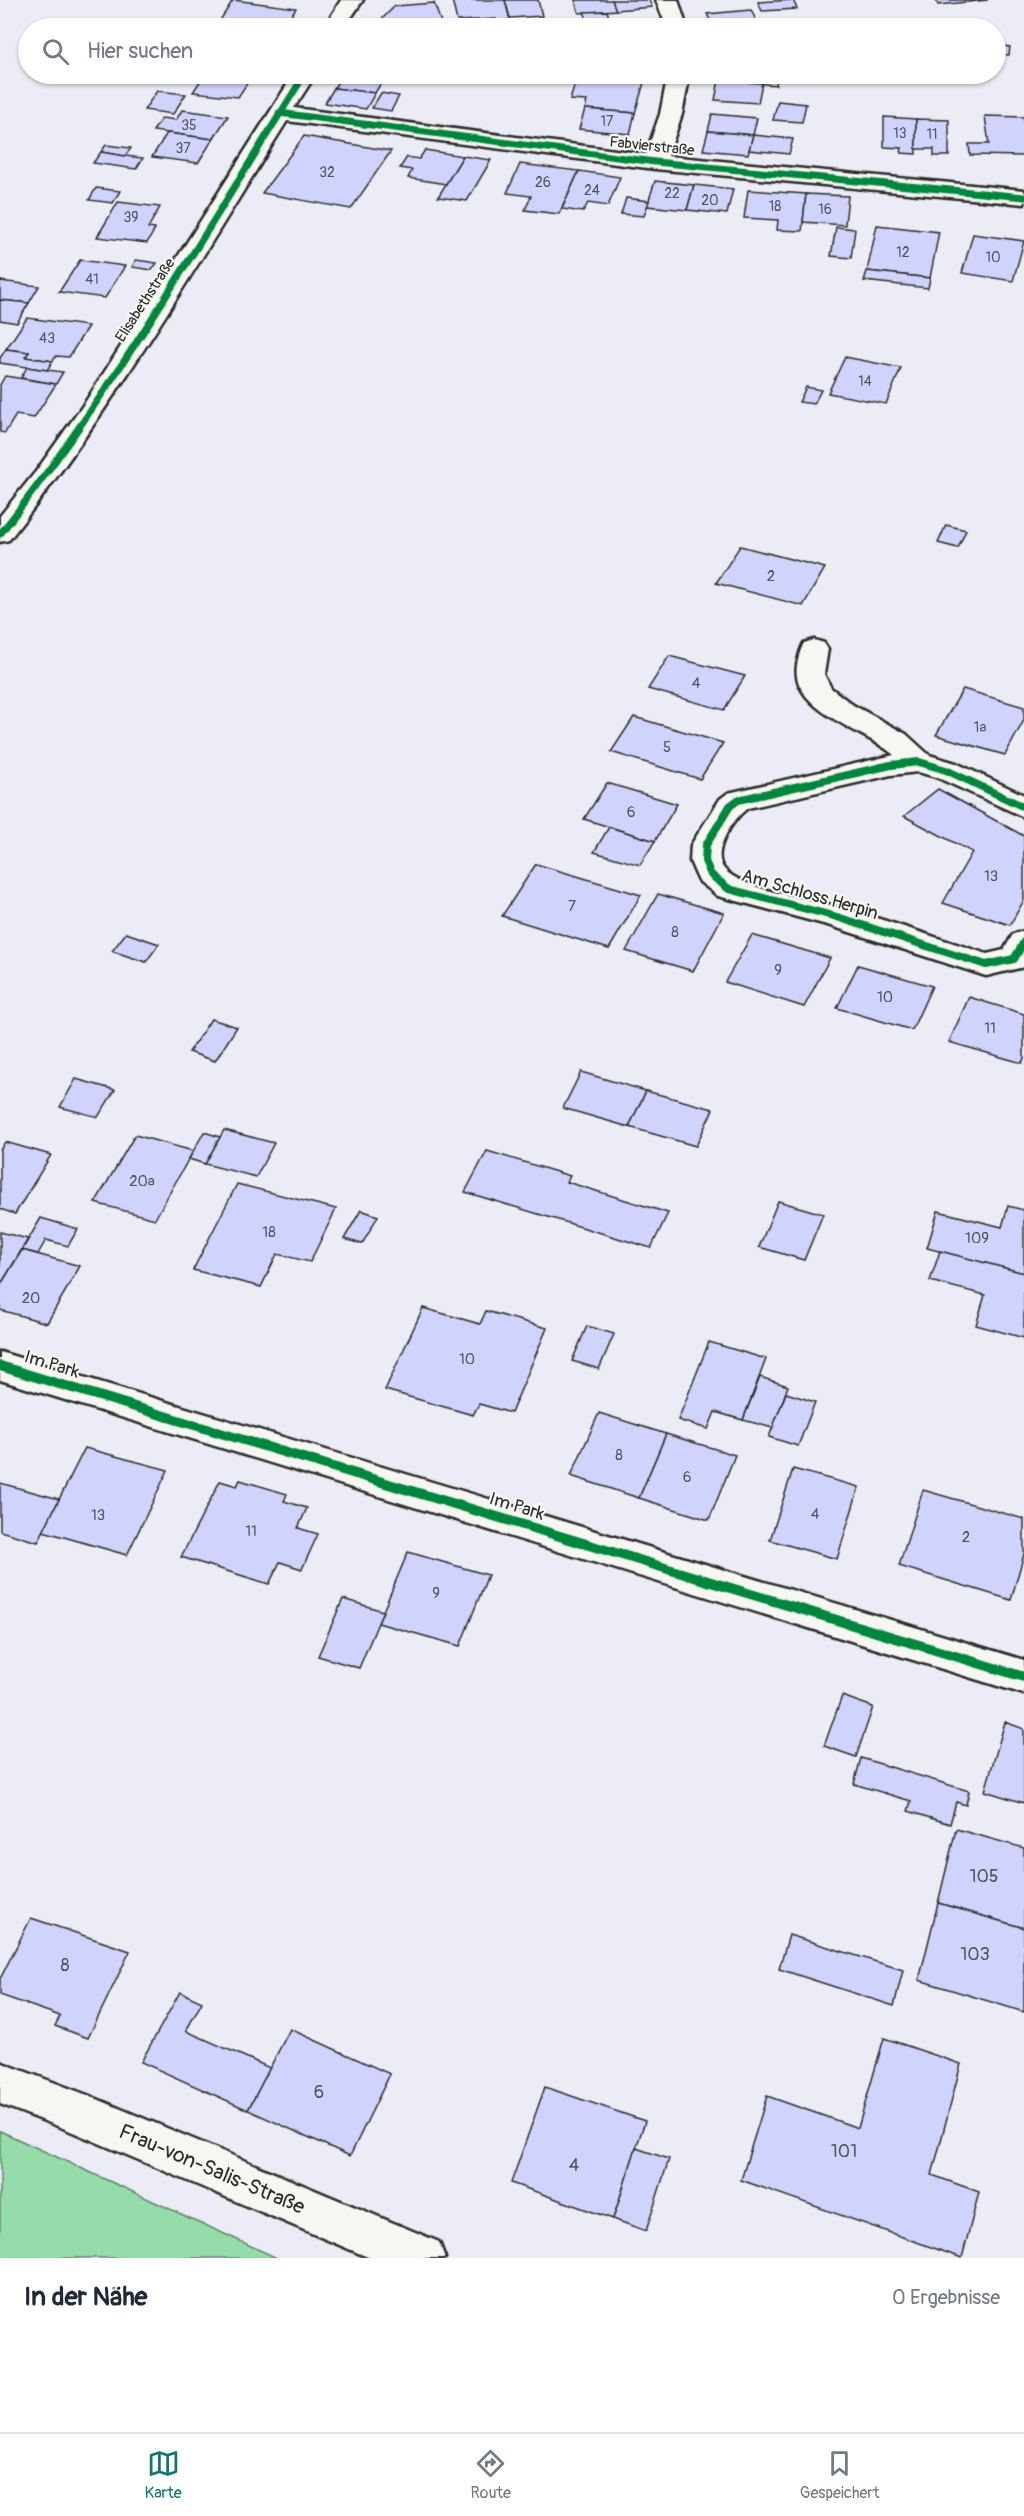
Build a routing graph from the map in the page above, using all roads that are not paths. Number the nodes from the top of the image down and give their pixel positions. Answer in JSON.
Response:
{"nodes":[{"id":1,"x":352,"y":0,"type":"edge"},
{"id":2,"x":668,"y":0,"type":"edge"},
{"id":3,"x":340,"y":18,"type":"edge"},
{"id":4,"x":673,"y":18,"type":"edge"},
{"id":5,"x":298,"y":84,"type":"edge"},
{"id":6,"x":677,"y":84,"type":"edge"},
{"id":7,"x":279,"y":113,"type":"junction"},
{"id":8,"x":655,"y":162,"type":"junction"},
{"id":9,"x":1024,"y":197,"type":"edge"},
{"id":10,"x":0,"y":534,"type":"edge"},
{"id":11,"x":814,"y":649,"type":"dead end"},
{"id":12,"x":919,"y":762,"type":"junction"},
{"id":13,"x":1024,"y":807,"type":"edge"},
{"id":14,"x":1024,"y":942,"type":"edge"},
{"id":15,"x":0,"y":1366,"type":"edge"},
{"id":16,"x":1024,"y":1677,"type":"edge"},
{"id":17,"x":0,"y":2083,"type":"edge"},
{"id":18,"x":423,"y":2258,"type":"edge"}],
"edges":[{"from":1,"to":3,"type":"street"},
{"from":2,"to":4,"type":"street"},
{"from":5,"to":7,"type":"street","name":"Elisabethstraße"},
{"from":6,"to":8,"type":"street"},
{"from":7,"to":8,"type":"street","name":"Fabvierstraße"},
{"from":7,"to":10,"type":"street","name":"Elisabethstraße"},
{"from":8,"to":9,"type":"street","name":"Fabvierstraße"},
{"from":11,"to":12,"type":"street","name":"Am Schloss Herpin"},
{"from":12,"to":13,"type":"street","name":"Am Schloss Herpin"},
{"from":12,"to":14,"type":"street","name":"Am Schloss Herpin"},
{"from":15,"to":16,"type":"street","name":"Im Park"},
{"from":17,"to":18,"type":"street","name":"Frau-von-Salis-Straße"}]}
